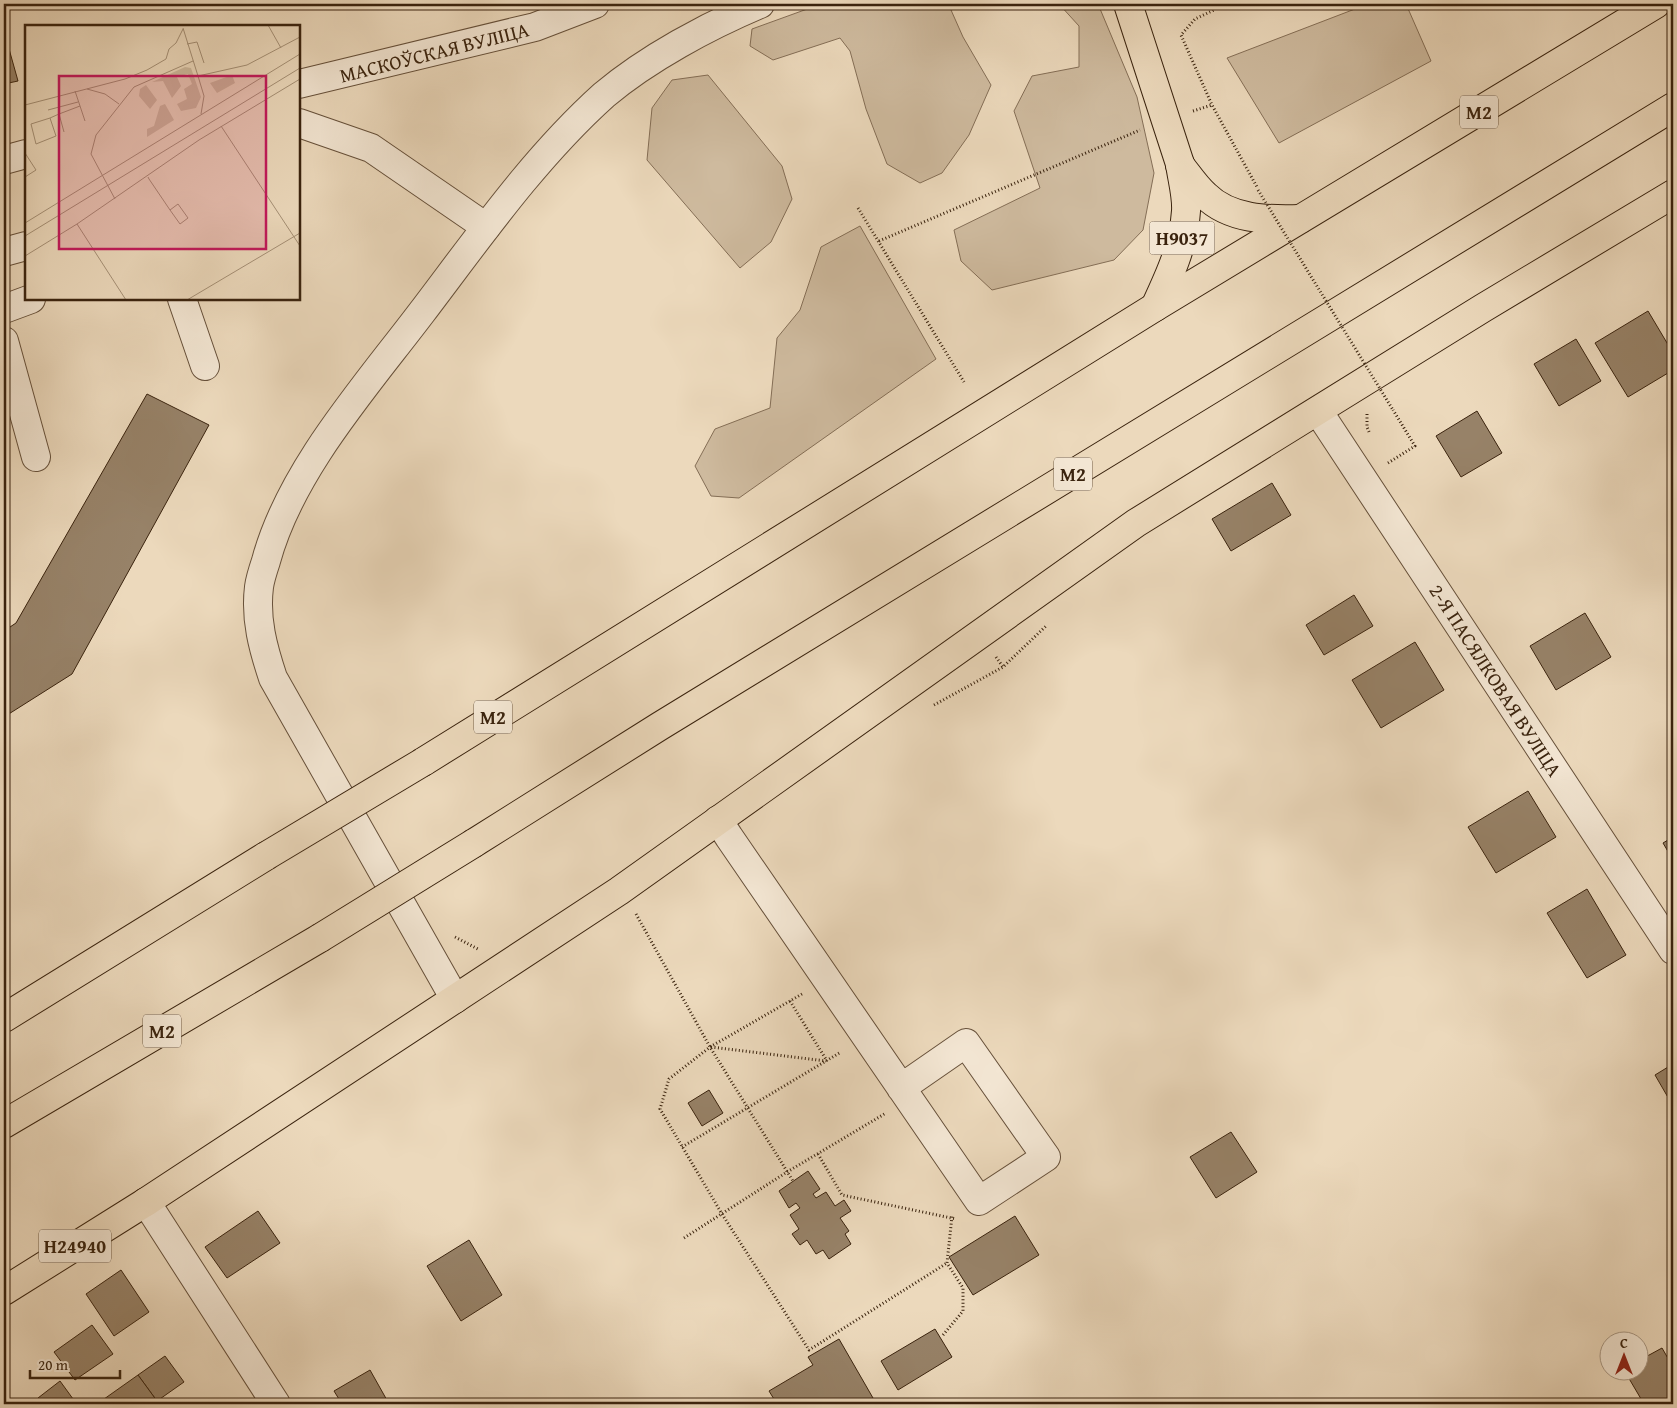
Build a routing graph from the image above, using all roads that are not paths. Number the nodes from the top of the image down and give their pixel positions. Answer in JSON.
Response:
{"nodes":[{"id":1,"x":595,"y":4,"type":"edge"},
{"id":2,"x":760,"y":4,"type":"edge"},
{"id":3,"x":1128,"y":4,"type":"edge"},
{"id":4,"x":1656,"y":4,"type":"edge"},
{"id":5,"x":300,"y":84,"type":"edge"},
{"id":6,"x":1673,"y":107,"type":"edge"},
{"id":7,"x":300,"y":123,"type":"edge"},
{"id":8,"x":25,"y":154,"type":"edge"},
{"id":9,"x":4,"y":160,"type":"edge"},
{"id":10,"x":1180,"y":164,"type":"junction"},
{"id":11,"x":1673,"y":194,"type":"edge"},
{"id":12,"x":1301,"y":220,"type":"junction"},
{"id":13,"x":486,"y":227,"type":"junction"},
{"id":14,"x":25,"y":246,"type":"edge"},
{"id":15,"x":4,"y":252,"type":"edge"},
{"id":16,"x":28,"y":300,"type":"edge"},
{"id":17,"x":182,"y":300,"type":"edge"},
{"id":18,"x":1155,"y":308,"type":"junction"},
{"id":19,"x":4,"y":309,"type":"edge"},
{"id":20,"x":4,"y":341,"type":"edge"},
{"id":21,"x":205,"y":366,"type":"dead end"},
{"id":22,"x":1318,"y":411,"type":"junction"},
{"id":23,"x":36,"y":457,"type":"dead end"},
{"id":24,"x":718,"y":820,"type":"junction"},
{"id":25,"x":1673,"y":950,"type":"edge"},
{"id":26,"x":455,"y":999,"type":"junction"},
{"id":27,"x":4,"y":1018,"type":"edge"},
{"id":28,"x":897,"y":1098,"type":"junction"},
{"id":29,"x":4,"y":1124,"type":"edge"},
{"id":30,"x":146,"y":1202,"type":"junction"},
{"id":31,"x":4,"y":1291,"type":"edge"},
{"id":32,"x":276,"y":1404,"type":"edge"}],
"edges":[{"from":1,"to":5,"type":"street","name":"МАСКОЎСКАЯ ВУЛІЦА"},
{"from":2,"to":13,"type":"street"},
{"from":3,"to":10,"type":"main road","number":"Н9037"},
{"from":4,"to":12,"type":"main road","number":"М2"},
{"from":6,"to":29,"type":"main road","number":"М2","bridge":true},
{"from":7,"to":13,"type":"street"},
{"from":8,"to":9,"type":"street"},
{"from":10,"to":12,"type":"main road","number":"Н9037"},
{"from":10,"to":18,"type":"main road","number":"Н9037"},
{"from":11,"to":22,"type":"main road","number":"Н24940"},
{"from":12,"to":18,"type":"main road","number":"М2"},
{"from":13,"to":26,"type":"street"},
{"from":14,"to":15,"type":"street"},
{"from":16,"to":19,"type":"street"},
{"from":17,"to":21,"type":"street"},
{"from":18,"to":27,"type":"main road","number":"М2","bridge":true},
{"from":20,"to":23,"type":"street"},
{"from":22,"to":24,"type":"main road","number":"Н24940"},
{"from":22,"to":25,"type":"street","name":"2-Я ПАСЯЛКОВАЯ ВУЛІЦА"},
{"from":24,"to":26,"type":"main road","number":"Н24940"},
{"from":24,"to":28,"type":"street"},
{"from":26,"to":30,"type":"main road","number":"Н24940"},
{"from":28,"to":28,"type":"street"},
{"from":30,"to":31,"type":"main road","number":"Н24940"},
{"from":30,"to":32,"type":"street"}]}
